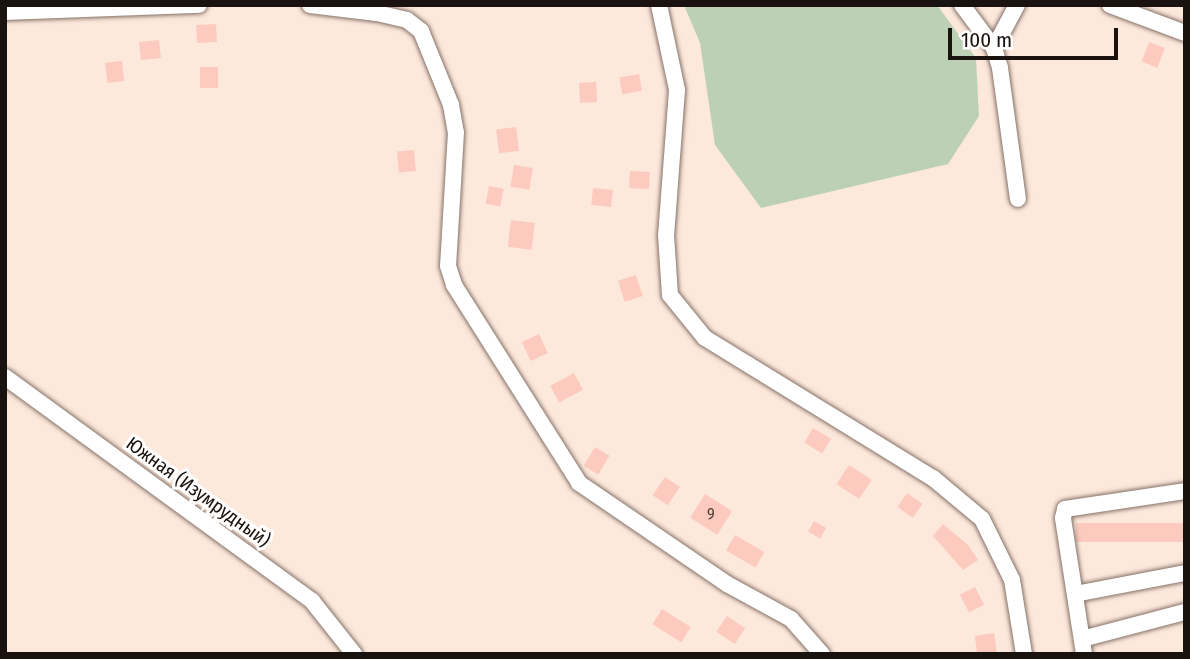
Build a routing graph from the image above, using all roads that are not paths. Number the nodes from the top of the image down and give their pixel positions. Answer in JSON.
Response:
{"nodes":[{"id":1,"x":199,"y":5,"type":"edge"},
{"id":2,"x":310,"y":5,"type":"edge"},
{"id":3,"x":659,"y":5,"type":"edge"},
{"id":4,"x":962,"y":5,"type":"edge"},
{"id":5,"x":1017,"y":5,"type":"edge"},
{"id":6,"x":1110,"y":5,"type":"edge"},
{"id":7,"x":5,"y":12,"type":"edge"},
{"id":8,"x":1185,"y":33,"type":"edge"},
{"id":9,"x":994,"y":48,"type":"junction"},
{"id":10,"x":1018,"y":199,"type":"dead end"},
{"id":11,"x":5,"y":377,"type":"edge"},
{"id":12,"x":1185,"y":491,"type":"edge"},
{"id":13,"x":1185,"y":573,"type":"edge"},
{"id":14,"x":1075,"y":594,"type":"junction"},
{"id":15,"x":1185,"y":612,"type":"edge"},
{"id":16,"x":1083,"y":646,"type":"edge"},
{"id":17,"x":354,"y":654,"type":"edge"},
{"id":18,"x":822,"y":654,"type":"edge"},
{"id":19,"x":1024,"y":654,"type":"edge"}],
"edges":[{"from":1,"to":7,"type":"street"},
{"from":2,"to":18,"type":"street"},
{"from":3,"to":19,"type":"street"},
{"from":4,"to":9,"type":"street"},
{"from":5,"to":9,"type":"street"},
{"from":6,"to":8,"type":"street"},
{"from":9,"to":10,"type":"street"},
{"from":11,"to":17,"type":"street","name":"Южная (Изумрудный)"},
{"from":12,"to":14,"type":"street"},
{"from":13,"to":14,"type":"street"},
{"from":14,"to":16,"type":"street"},
{"from":15,"to":16,"type":"street"}]}
